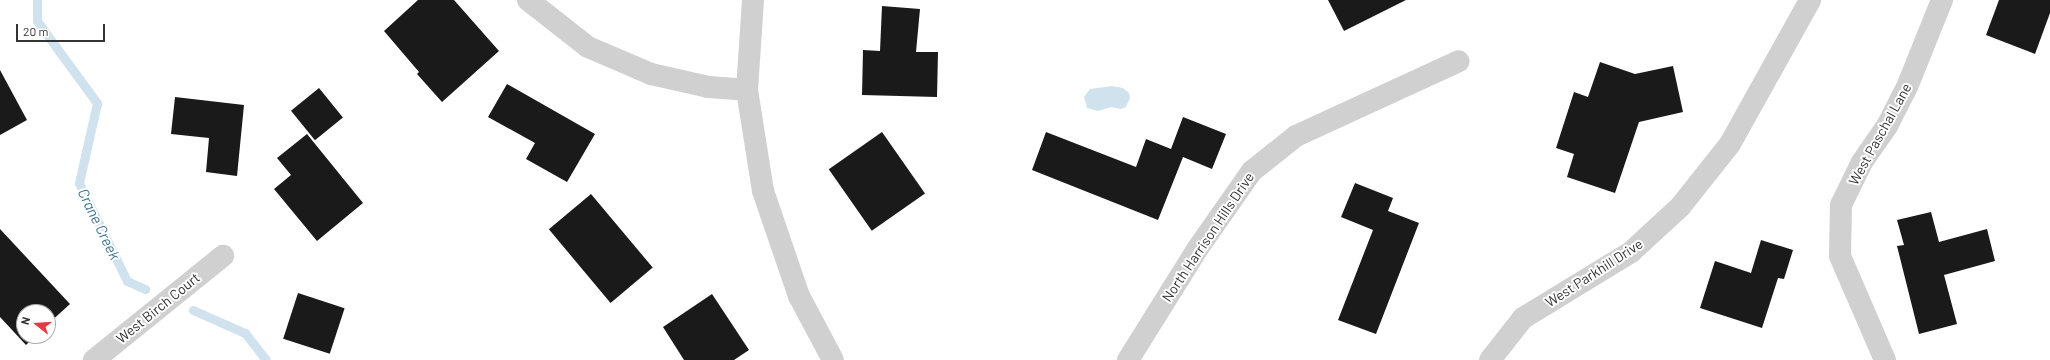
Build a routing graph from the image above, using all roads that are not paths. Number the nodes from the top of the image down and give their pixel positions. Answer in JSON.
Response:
{"nodes":[{"id":1,"x":528,"y":0,"type":"edge"},
{"id":2,"x":753,"y":0,"type":"edge"},
{"id":3,"x":1810,"y":0,"type":"edge"},
{"id":4,"x":1942,"y":0,"type":"edge"},
{"id":5,"x":1459,"y":61,"type":"dead end"},
{"id":6,"x":747,"y":90,"type":"junction"},
{"id":7,"x":223,"y":256,"type":"dead end"},
{"id":8,"x":94,"y":360,"type":"edge"},
{"id":9,"x":833,"y":360,"type":"edge"},
{"id":10,"x":1128,"y":360,"type":"edge"},
{"id":11,"x":1490,"y":360,"type":"edge"},
{"id":12,"x":1885,"y":360,"type":"edge"}],
"edges":[{"from":1,"to":6,"type":"street"},
{"from":2,"to":6,"type":"street"},
{"from":3,"to":11,"type":"street","name":"West Parkhill Drive"},
{"from":4,"to":12,"type":"street","name":"West Paschal Lane"},
{"from":5,"to":10,"type":"street","name":"North Harrison Hills Drive"},
{"from":6,"to":9,"type":"street"},
{"from":7,"to":8,"type":"street","name":"West Birch Court"}]}
